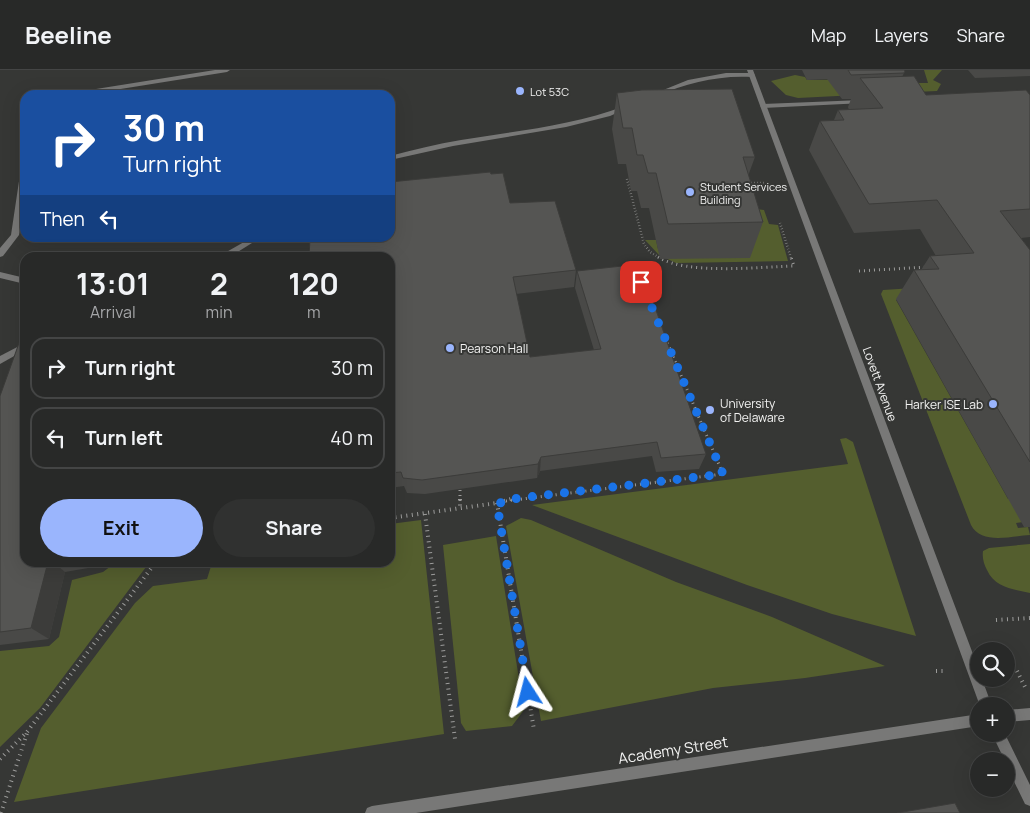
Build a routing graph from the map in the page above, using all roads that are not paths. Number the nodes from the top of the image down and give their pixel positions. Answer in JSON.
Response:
{"nodes":[{"id":1,"x":227,"y":70,"type":"edge"},
{"id":2,"x":751,"y":73,"type":"edge"},
{"id":3,"x":102,"y":90,"type":"edge"},
{"id":4,"x":648,"y":97,"type":"edge"},
{"id":5,"x":869,"y":102,"type":"edge"},
{"id":6,"x":634,"y":104,"type":"edge"},
{"id":7,"x":763,"y":106,"type":"junction"},
{"id":8,"x":395,"y":157,"type":"edge"},
{"id":9,"x":20,"y":200,"type":"edge"},
{"id":10,"x":249,"y":242,"type":"edge"},
{"id":11,"x":233,"y":252,"type":"edge"},
{"id":12,"x":0,"y":254,"type":"edge"},
{"id":13,"x":0,"y":275,"type":"edge"},
{"id":14,"x":20,"y":280,"type":"edge"},
{"id":15,"x":20,"y":349,"type":"edge"},
{"id":16,"x":0,"y":360,"type":"edge"},
{"id":17,"x":983,"y":697,"type":"edge"},
{"id":18,"x":1030,"y":714,"type":"edge"},
{"id":19,"x":1015,"y":715,"type":"edge"},
{"id":20,"x":970,"y":721,"type":"edge"},
{"id":21,"x":1002,"y":742,"type":"edge"},
{"id":22,"x":1030,"y":799,"type":"edge"},
{"id":23,"x":372,"y":813,"type":"edge"}],
"edges":[{"from":1,"to":3,"type":"street"},
{"from":2,"to":4,"type":"street"},
{"from":2,"to":7,"type":"street","name":"Lovett Avenue"},
{"from":5,"to":7,"type":"street"},
{"from":6,"to":8,"type":"street"},
{"from":7,"to":17,"type":"street","name":"Lovett Avenue"},
{"from":9,"to":12,"type":"street"},
{"from":10,"to":11,"type":"street"},
{"from":13,"to":14,"type":"street"},
{"from":15,"to":16,"type":"street"},
{"from":18,"to":19,"type":"street"},
{"from":20,"to":23,"type":"street","name":"Academy Street"},
{"from":21,"to":22,"type":"street"}]}
